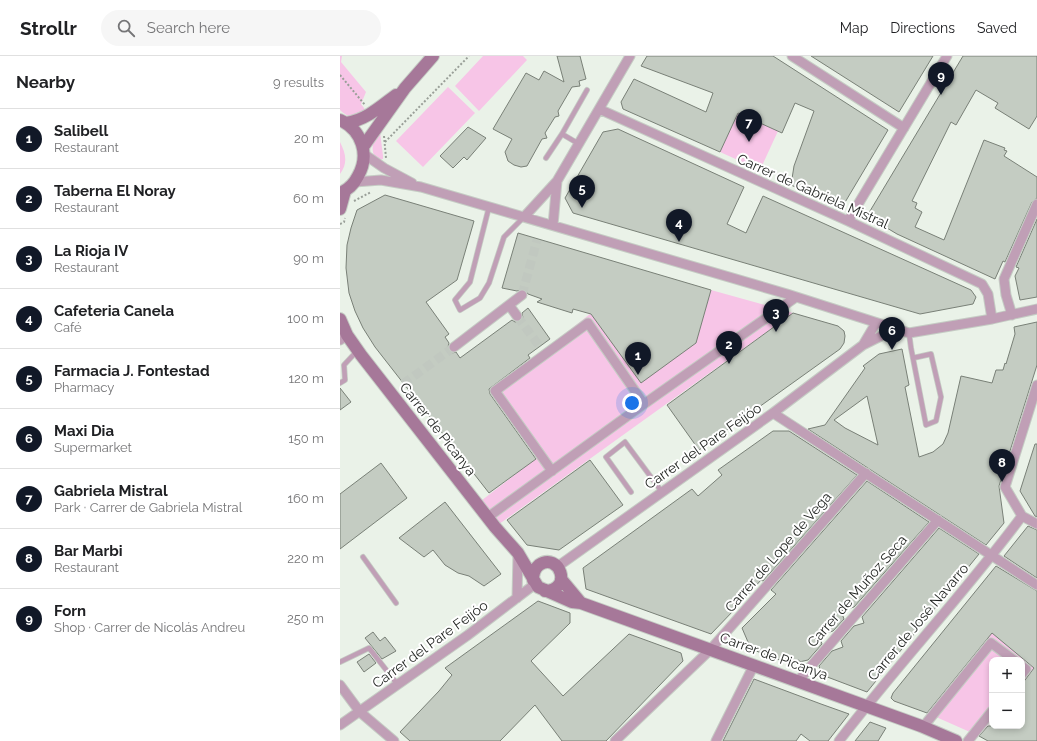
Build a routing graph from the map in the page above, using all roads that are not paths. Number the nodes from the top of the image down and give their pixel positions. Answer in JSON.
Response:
{"nodes":[{"id":1,"x":433,"y":56,"type":"edge"},
{"id":2,"x":630,"y":56,"type":"edge"},
{"id":3,"x":792,"y":56,"type":"edge"},
{"id":4,"x":948,"y":56,"type":"edge"},
{"id":5,"x":404,"y":88,"type":"junction"},
{"id":6,"x":587,"y":90,"type":"dead end"},
{"id":7,"x":599,"y":109,"type":"junction"},
{"id":8,"x":343,"y":122,"type":"edge"},
{"id":9,"x":904,"y":128,"type":"junction"},
{"id":10,"x":562,"y":134,"type":"junction"},
{"id":11,"x":579,"y":144,"type":"junction"},
{"id":12,"x":364,"y":151,"type":"junction"},
{"id":13,"x":546,"y":158,"type":"dead end"},
{"id":14,"x":557,"y":181,"type":"junction"},
{"id":15,"x":355,"y":182,"type":"junction"},
{"id":16,"x":421,"y":187,"type":"junction"},
{"id":17,"x":343,"y":192,"type":"edge"},
{"id":18,"x":1037,"y":204,"type":"edge"},
{"id":19,"x":489,"y":207,"type":"junction"},
{"id":20,"x":343,"y":212,"type":"edge"},
{"id":21,"x":524,"y":217,"type":"junction"},
{"id":22,"x":848,"y":221,"type":"junction"},
{"id":23,"x":553,"y":225,"type":"junction"},
{"id":24,"x":522,"y":295,"type":"tunnel mouth"},
{"id":25,"x":796,"y":297,"type":"junction"},
{"id":26,"x":509,"y":305,"type":"junction"},
{"id":27,"x":1037,"y":309,"type":"edge"},
{"id":28,"x":1012,"y":315,"type":"junction"},
{"id":29,"x":517,"y":316,"type":"tunnel mouth"},
{"id":30,"x":340,"y":319,"type":"edge"},
{"id":31,"x":992,"y":319,"type":"junction"},
{"id":32,"x":876,"y":323,"type":"junction"},
{"id":33,"x":896,"y":329,"type":"junction"},
{"id":34,"x":909,"y":333,"type":"junction"},
{"id":35,"x":344,"y":338,"type":"edge"},
{"id":36,"x":863,"y":345,"type":"junction"},
{"id":37,"x":454,"y":347,"type":"tunnel mouth"},
{"id":38,"x":540,"y":347,"type":"tunnel mouth"},
{"id":39,"x":358,"y":350,"type":"junction"},
{"id":40,"x":546,"y":355,"type":"junction"},
{"id":41,"x":913,"y":358,"type":"junction"},
{"id":42,"x":340,"y":383,"type":"edge"},
{"id":43,"x":1037,"y":385,"type":"edge"},
{"id":44,"x":644,"y":404,"type":"junction"},
{"id":45,"x":773,"y":413,"type":"junction"},
{"id":46,"x":552,"y":471,"type":"junction"},
{"id":47,"x":866,"y":473,"type":"junction"},
{"id":48,"x":631,"y":492,"type":"dead end"},
{"id":49,"x":662,"y":492,"type":"junction"},
{"id":50,"x":1022,"y":516,"type":"junction"},
{"id":51,"x":488,"y":517,"type":"junction"},
{"id":52,"x":938,"y":520,"type":"junction"},
{"id":53,"x":1037,"y":524,"type":"edge"},
{"id":54,"x":518,"y":553,"type":"junction"},
{"id":55,"x":992,"y":556,"type":"junction"},
{"id":56,"x":363,"y":557,"type":"dead end"},
{"id":57,"x":540,"y":564,"type":"junction"},
{"id":58,"x":558,"y":567,"type":"junction"},
{"id":59,"x":561,"y":579,"type":"junction"},
{"id":60,"x":534,"y":582,"type":"junction"},
{"id":61,"x":1037,"y":585,"type":"edge"},
{"id":62,"x":546,"y":591,"type":"junction"},
{"id":63,"x":517,"y":598,"type":"junction"},
{"id":64,"x":396,"y":603,"type":"dead end"},
{"id":65,"x":581,"y":603,"type":"junction"},
{"id":66,"x":711,"y":649,"type":"junction"},
{"id":67,"x":1010,"y":657,"type":"edge"},
{"id":68,"x":340,"y":662,"type":"edge"},
{"id":69,"x":754,"y":665,"type":"junction"},
{"id":70,"x":798,"y":681,"type":"junction"},
{"id":71,"x":340,"y":685,"type":"edge"},
{"id":72,"x":398,"y":685,"type":"junction"},
{"id":73,"x":866,"y":706,"type":"junction"},
{"id":74,"x":360,"y":712,"type":"junction"},
{"id":75,"x":989,"y":715,"type":"edge"},
{"id":76,"x":340,"y":725,"type":"edge"},
{"id":77,"x":923,"y":726,"type":"junction"},
{"id":78,"x":394,"y":741,"type":"edge"},
{"id":79,"x":615,"y":741,"type":"edge"},
{"id":80,"x":716,"y":741,"type":"edge"},
{"id":81,"x":839,"y":741,"type":"edge"},
{"id":82,"x":956,"y":741,"type":"edge"},
{"id":83,"x":968,"y":741,"type":"edge"}],
"edges":[{"from":1,"to":5,"type":"street"},
{"from":2,"to":7,"type":"street"},
{"from":3,"to":9,"type":"street"},
{"from":4,"to":9,"type":"street"},
{"from":5,"to":8,"type":"street"},
{"from":5,"to":12,"type":"street"},
{"from":6,"to":10,"type":"lane"},
{"from":7,"to":11,"type":"street"},
{"from":7,"to":22,"type":"street","name":"Carrer de Gabriela Mistral"},
{"from":8,"to":12,"type":"street"},
{"from":9,"to":22,"type":"street"},
{"from":10,"to":11,"type":"lane"},
{"from":10,"to":13,"type":"lane"},
{"from":11,"to":14,"type":"street"},
{"from":12,"to":15,"type":"street"},
{"from":12,"to":16,"type":"street"},
{"from":14,"to":21,"type":"street"},
{"from":14,"to":23,"type":"street"},
{"from":15,"to":16,"type":"street"},
{"from":15,"to":17,"type":"street"},
{"from":16,"to":19,"type":"street"},
{"from":17,"to":20,"type":"street"},
{"from":18,"to":28,"type":"street"},
{"from":19,"to":21,"type":"street"},
{"from":19,"to":21,"type":"lane"},
{"from":21,"to":23,"type":"street"},
{"from":22,"to":31,"type":"street","name":"Carrer de Gabriela Mistral"},
{"from":23,"to":25,"type":"street"},
{"from":24,"to":26,"type":"street"},
{"from":25,"to":32,"type":"street"},
{"from":25,"to":44,"type":"street"},
{"from":26,"to":29,"type":"street"},
{"from":26,"to":37,"type":"street"},
{"from":27,"to":28,"type":"street"},
{"from":28,"to":31,"type":"street"},
{"from":30,"to":35,"type":"street","name":"Carrer de Picanya"},
{"from":31,"to":34,"type":"street"},
{"from":32,"to":33,"type":"street"},
{"from":32,"to":36,"type":"street","name":"Carrer del Pare Feijóo"},
{"from":33,"to":34,"type":"street"},
{"from":33,"to":36,"type":"street","name":"Carrer del Pare Feijóo"},
{"from":34,"to":41,"type":"lane"},
{"from":35,"to":39,"type":"street","name":"Carrer de Picanya"},
{"from":36,"to":45,"type":"street","name":"Carrer del Pare Feijóo"},
{"from":38,"to":40,"type":"street"},
{"from":39,"to":42,"type":"lane"},
{"from":39,"to":51,"type":"street","name":"Carrer de Picanya"},
{"from":40,"to":44,"type":"street"},
{"from":40,"to":46,"type":"street"},
{"from":41,"to":41,"type":"lane"},
{"from":43,"to":50,"type":"street"},
{"from":44,"to":46,"type":"street"},
{"from":45,"to":47,"type":"street"},
{"from":45,"to":49,"type":"street","name":"Carrer del Pare Feijóo"},
{"from":46,"to":51,"type":"street"},
{"from":47,"to":52,"type":"street"},
{"from":47,"to":66,"type":"street","name":"Carrer de Lope de Vega"},
{"from":48,"to":49,"type":"lane"},
{"from":49,"to":58,"type":"street","name":"Carrer del Pare Feijóo"},
{"from":50,"to":53,"type":"street"},
{"from":50,"to":55,"type":"street","name":"Carrer de José Navarro"},
{"from":51,"to":54,"type":"street","name":"Carrer de Picanya"},
{"from":52,"to":55,"type":"street"},
{"from":52,"to":70,"type":"street","name":"Carrer de Muñoz Seca"},
{"from":54,"to":57,"type":"street","name":"Carrer de Picanya"},
{"from":54,"to":60,"type":"street","name":"Carrer de Picanya"},
{"from":54,"to":63,"type":"street"},
{"from":55,"to":61,"type":"street"},
{"from":55,"to":73,"type":"street","name":"Carrer de José Navarro"},
{"from":56,"to":64,"type":"lane"},
{"from":57,"to":58,"type":"street"},
{"from":57,"to":60,"type":"street"},
{"from":58,"to":59,"type":"street"},
{"from":59,"to":62,"type":"street"},
{"from":59,"to":65,"type":"street"},
{"from":60,"to":62,"type":"street"},
{"from":60,"to":63,"type":"street","name":"Carrer del Pare Feijóo"},
{"from":62,"to":65,"type":"street","name":"Carrer de Picanya"},
{"from":63,"to":72,"type":"street","name":"Carrer del Pare Feijóo"},
{"from":65,"to":66,"type":"street","name":"Carrer de Picanya"},
{"from":66,"to":69,"type":"street","name":"Carrer de Picanya"},
{"from":66,"to":79,"type":"street","name":"Carrer de Lope de Vega"},
{"from":67,"to":77,"type":"street"},
{"from":68,"to":72,"type":"lane"},
{"from":69,"to":70,"type":"street","name":"Carrer de Picanya"},
{"from":69,"to":80,"type":"street"},
{"from":70,"to":73,"type":"street","name":"Carrer de Picanya"},
{"from":71,"to":74,"type":"street"},
{"from":72,"to":74,"type":"street","name":"Carrer del Pare Feijóo"},
{"from":73,"to":77,"type":"street","name":"Carrer de Picanya"},
{"from":73,"to":81,"type":"street","name":"Carrer de José Navarro"},
{"from":74,"to":76,"type":"street","name":"Carrer del Pare Feijóo"},
{"from":74,"to":78,"type":"street"},
{"from":75,"to":83,"type":"street"},
{"from":77,"to":82,"type":"street","name":"Carrer de Picanya"}]}
